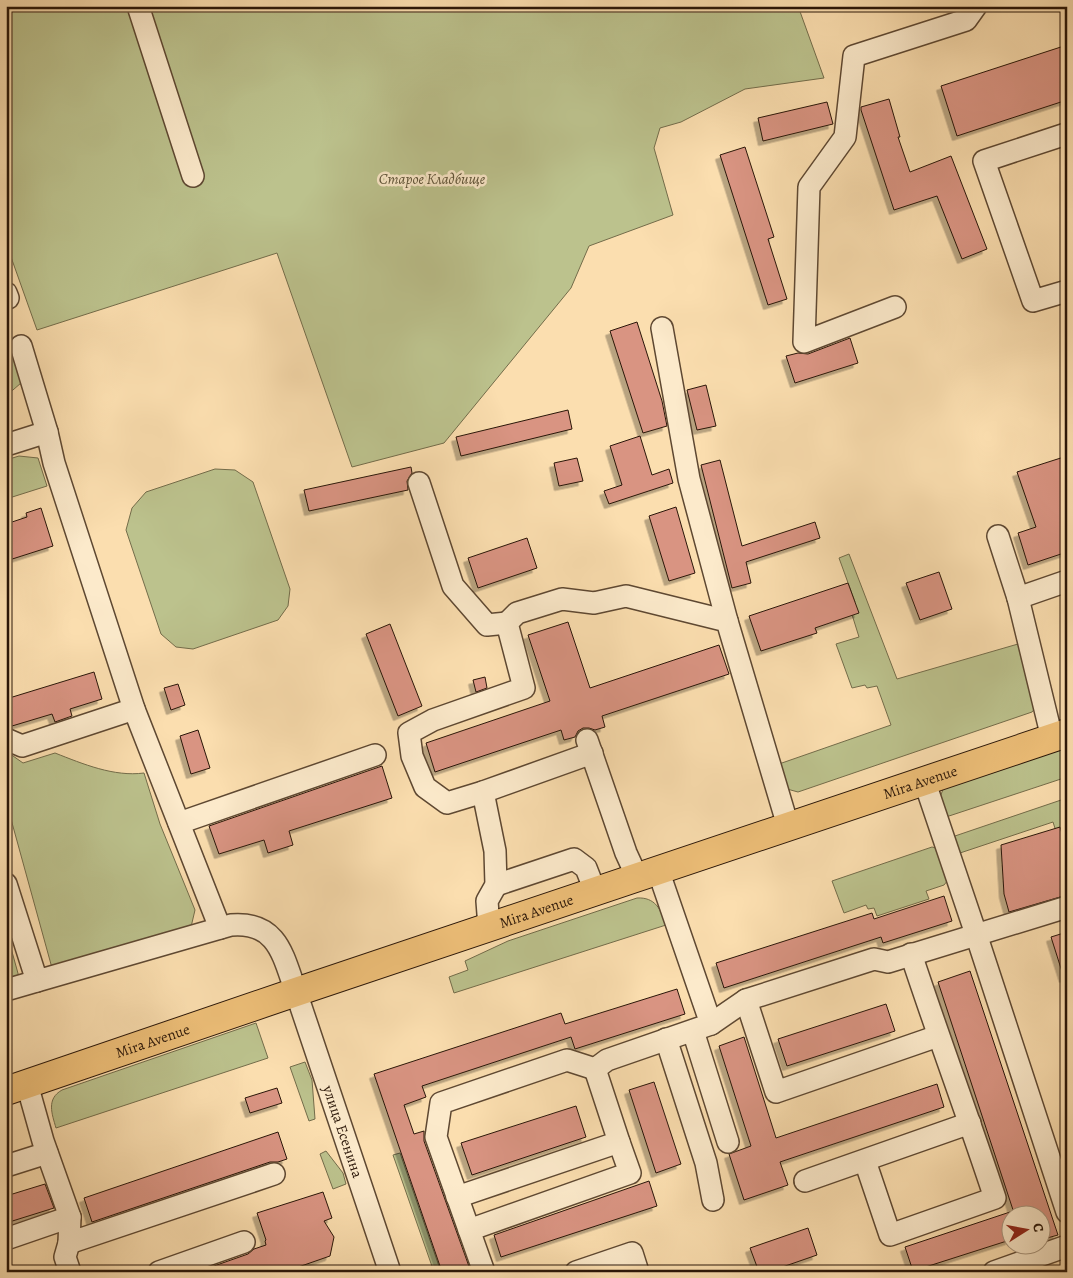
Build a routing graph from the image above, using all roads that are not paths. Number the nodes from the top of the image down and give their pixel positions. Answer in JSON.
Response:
{"nodes":[{"id":1,"x":138,"y":6,"type":"edge"},
{"id":2,"x":976,"y":6,"type":"edge"},
{"id":3,"x":1066,"y":134,"type":"edge"},
{"id":4,"x":193,"y":176,"type":"dead end"},
{"id":5,"x":1067,"y":291,"type":"edge"},
{"id":6,"x":895,"y":307,"type":"dead end"},
{"id":7,"x":662,"y":328,"type":"dead end"},
{"id":8,"x":21,"y":346,"type":"dead end"},
{"id":9,"x":47,"y":432,"type":"junction"},
{"id":10,"x":6,"y":445,"type":"edge"},
{"id":11,"x":419,"y":483,"type":"dead end"},
{"id":12,"x":998,"y":536,"type":"dead end"},
{"id":13,"x":1067,"y":581,"type":"edge"},
{"id":14,"x":1018,"y":598,"type":"junction"},
{"id":15,"x":727,"y":621,"type":"junction"},
{"id":16,"x":507,"y":623,"type":"junction"},
{"id":17,"x":134,"y":709,"type":"junction"},
{"id":18,"x":1059,"y":736,"type":"edge"},
{"id":19,"x":6,"y":739,"type":"edge"},
{"id":20,"x":375,"y":755,"type":"dead end"},
{"id":21,"x":924,"y":780,"type":"junction"},
{"id":22,"x":483,"y":792,"type":"junction"},
{"id":23,"x":179,"y":823,"type":"junction"},
{"id":24,"x":788,"y":826,"type":"junction"},
{"id":25,"x":648,"y":873,"type":"junction"},
{"id":26,"x":496,"y":885,"type":"junction"},
{"id":27,"x":7,"y":888,"type":"edge"},
{"id":28,"x":595,"y":891,"type":"junction"},
{"id":29,"x":1067,"y":907,"type":"edge"},
{"id":30,"x":489,"y":927,"type":"junction"},
{"id":31,"x":220,"y":928,"type":"junction"},
{"id":32,"x":976,"y":934,"type":"junction"},
{"id":33,"x":911,"y":954,"type":"junction"},
{"id":34,"x":37,"y":980,"type":"junction"},
{"id":35,"x":6,"y":990,"type":"edge"},
{"id":36,"x":296,"y":992,"type":"junction"},
{"id":37,"x":746,"y":1000,"type":"junction"},
{"id":38,"x":702,"y":1027,"type":"junction"},
{"id":39,"x":938,"y":1036,"type":"junction"},
{"id":40,"x":666,"y":1039,"type":"junction"},
{"id":41,"x":595,"y":1069,"type":"junction"},
{"id":42,"x":17,"y":1087,"type":"edge"},
{"id":43,"x":970,"y":1123,"type":"junction"},
{"id":44,"x":619,"y":1142,"type":"junction"},
{"id":45,"x":728,"y":1142,"type":"dead end"},
{"id":46,"x":47,"y":1153,"type":"junction"},
{"id":47,"x":866,"y":1160,"type":"junction"},
{"id":48,"x":6,"y":1166,"type":"edge"},
{"id":49,"x":274,"y":1174,"type":"dead end"},
{"id":50,"x":805,"y":1181,"type":"dead end"},
{"id":51,"x":457,"y":1197,"type":"junction"},
{"id":52,"x":713,"y":1200,"type":"dead end"},
{"id":53,"x":1067,"y":1212,"type":"edge"},
{"id":54,"x":70,"y":1217,"type":"junction"},
{"id":55,"x":469,"y":1230,"type":"junction"},
{"id":56,"x":6,"y":1239,"type":"edge"},
{"id":57,"x":244,"y":1242,"type":"dead end"},
{"id":58,"x":69,"y":1243,"type":"junction"},
{"id":59,"x":1067,"y":1246,"type":"edge"},
{"id":60,"x":1028,"y":1266,"type":"edge"},
{"id":61,"x":70,"y":1272,"type":"edge"},
{"id":62,"x":159,"y":1272,"type":"edge"},
{"id":63,"x":390,"y":1272,"type":"edge"},
{"id":64,"x":484,"y":1272,"type":"edge"},
{"id":65,"x":576,"y":1272,"type":"edge"},
{"id":66,"x":638,"y":1272,"type":"edge"},
{"id":67,"x":994,"y":1272,"type":"edge"}],
"edges":[{"from":1,"to":4,"type":"street"},
{"from":2,"to":6,"type":"street"},
{"from":3,"to":5,"type":"street"},
{"from":7,"to":15,"type":"street"},
{"from":8,"to":9,"type":"street"},
{"from":9,"to":10,"type":"street"},
{"from":9,"to":17,"type":"street"},
{"from":11,"to":16,"type":"street"},
{"from":12,"to":14,"type":"street"},
{"from":13,"to":14,"type":"street"},
{"from":14,"to":18,"type":"street"},
{"from":15,"to":16,"type":"street"},
{"from":15,"to":24,"type":"street"},
{"from":16,"to":22,"type":"street"},
{"from":17,"to":19,"type":"street"},
{"from":17,"to":23,"type":"street"},
{"from":18,"to":21,"type":"main road","name":"Mira Avenue"},
{"from":20,"to":23,"type":"street"},
{"from":21,"to":24,"type":"main road","name":"Mira Avenue"},
{"from":21,"to":32,"type":"street"},
{"from":22,"to":25,"type":"street"},
{"from":22,"to":26,"type":"street"},
{"from":23,"to":31,"type":"street"},
{"from":24,"to":25,"type":"main road","name":"Mira Avenue"},
{"from":25,"to":28,"type":"main road","name":"Mira Avenue"},
{"from":25,"to":38,"type":"street"},
{"from":26,"to":28,"type":"street"},
{"from":26,"to":30,"type":"street"},
{"from":27,"to":34,"type":"street"},
{"from":28,"to":30,"type":"main road","name":"Mira Avenue"},
{"from":29,"to":32,"type":"street"},
{"from":30,"to":36,"type":"main road","name":"Mira Avenue"},
{"from":31,"to":34,"type":"street","name":"улица Есенина"},
{"from":31,"to":36,"type":"street","name":"улица Есенина"},
{"from":32,"to":33,"type":"street"},
{"from":32,"to":53,"type":"street"},
{"from":33,"to":37,"type":"street"},
{"from":33,"to":39,"type":"street"},
{"from":34,"to":35,"type":"street","name":"улица Есенина"},
{"from":36,"to":42,"type":"main road","name":"Mira Avenue"},
{"from":36,"to":63,"type":"street","name":"улица Есенина"},
{"from":37,"to":38,"type":"street"},
{"from":37,"to":39,"type":"street"},
{"from":38,"to":40,"type":"street"},
{"from":38,"to":45,"type":"street"},
{"from":39,"to":43,"type":"street"},
{"from":40,"to":41,"type":"street"},
{"from":40,"to":52,"type":"street"},
{"from":41,"to":44,"type":"street"},
{"from":41,"to":51,"type":"street"},
{"from":42,"to":46,"type":"street"},
{"from":43,"to":47,"type":"street"},
{"from":43,"to":47,"type":"street"},
{"from":44,"to":51,"type":"street"},
{"from":44,"to":55,"type":"street"},
{"from":46,"to":48,"type":"street"},
{"from":46,"to":54,"type":"street"},
{"from":47,"to":50,"type":"street"},
{"from":49,"to":58,"type":"street"},
{"from":51,"to":55,"type":"street"},
{"from":54,"to":56,"type":"street"},
{"from":54,"to":58,"type":"street"},
{"from":55,"to":64,"type":"street"},
{"from":57,"to":62,"type":"street"},
{"from":58,"to":61,"type":"street"},
{"from":59,"to":60,"type":"street"},
{"from":60,"to":67,"type":"street"},
{"from":65,"to":66,"type":"street"}]}
